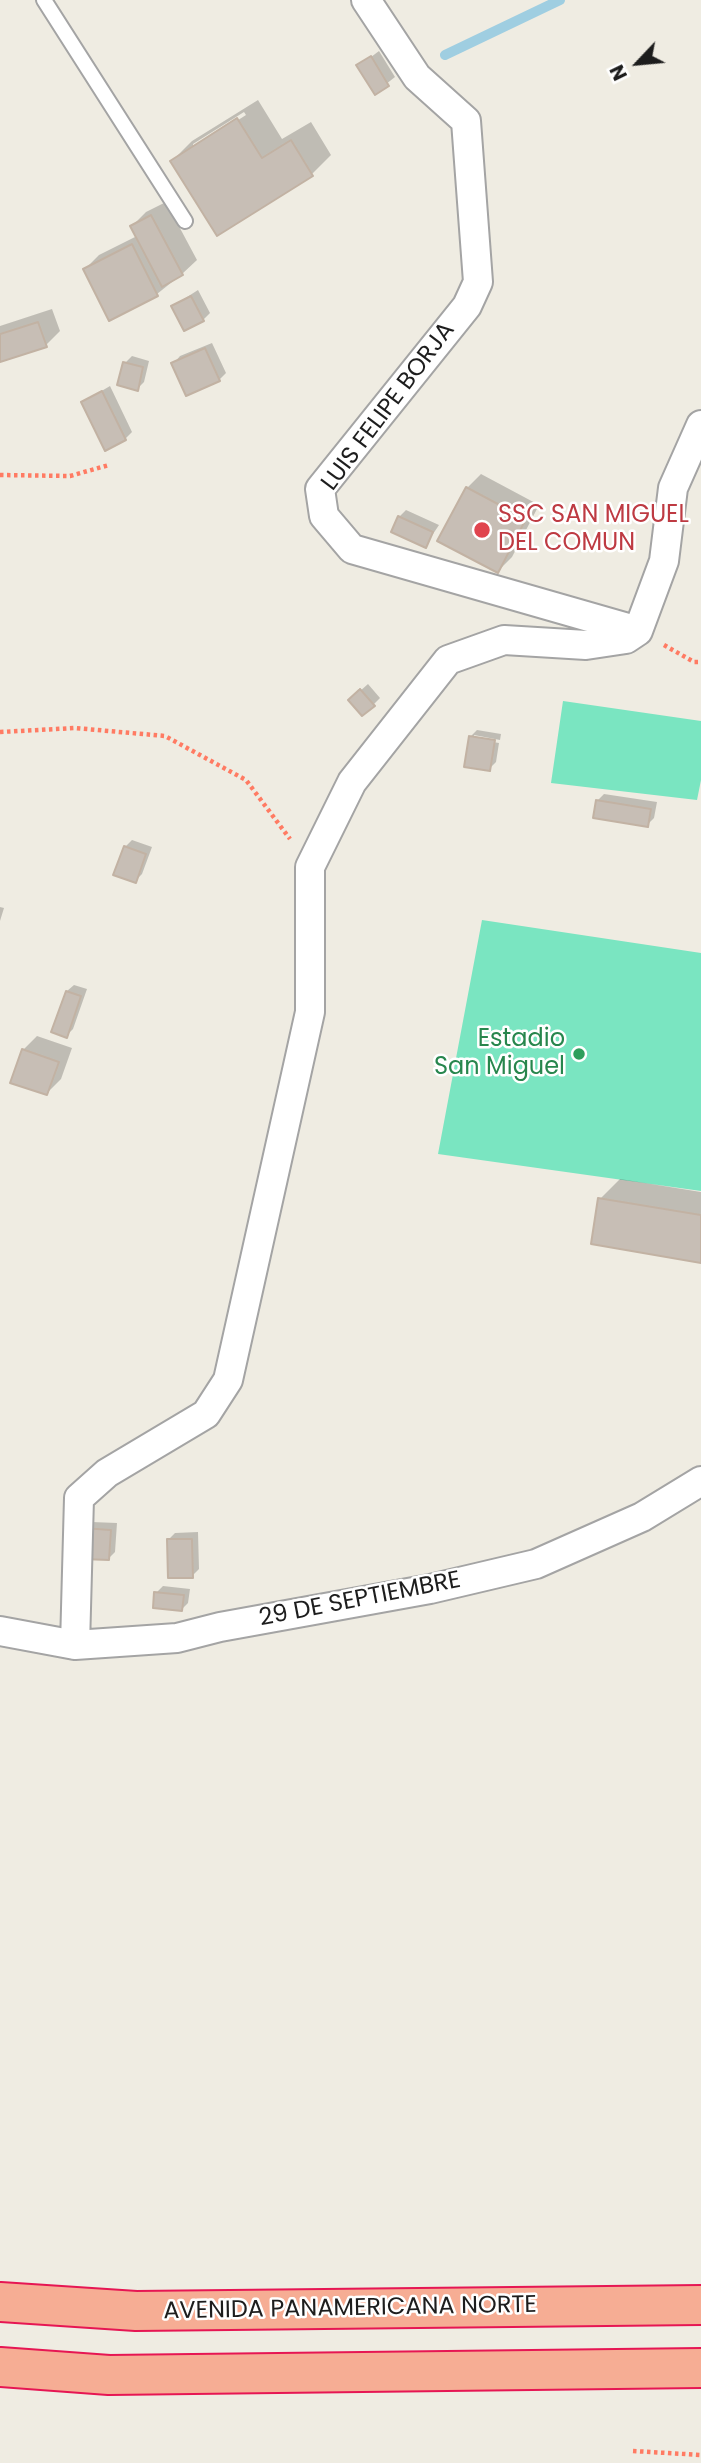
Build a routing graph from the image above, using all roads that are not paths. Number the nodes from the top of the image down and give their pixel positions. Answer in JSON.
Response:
{"nodes":[{"id":1,"x":44,"y":0,"type":"edge"},
{"id":2,"x":366,"y":0,"type":"edge"},
{"id":3,"x":185,"y":221,"type":"dead end"},
{"id":4,"x":701,"y":425,"type":"edge"},
{"id":5,"x":638,"y":631,"type":"junction"},
{"id":6,"x":701,"y":1481,"type":"edge"},
{"id":7,"x":0,"y":1631,"type":"edge"},
{"id":8,"x":75,"y":1645,"type":"junction"},
{"id":9,"x":0,"y":2302,"type":"edge"},
{"id":10,"x":701,"y":2305,"type":"edge"},
{"id":11,"x":0,"y":2367,"type":"edge"},
{"id":12,"x":701,"y":2368,"type":"edge"}],
"edges":[{"from":1,"to":3,"type":"lane"},
{"from":2,"to":5,"type":"street","name":"LUIS FELIPE BORJA"},
{"from":4,"to":5,"type":"street"},
{"from":5,"to":8,"type":"street"},
{"from":6,"to":8,"type":"street","name":"29 DE SEPTIEMBRE"},
{"from":7,"to":8,"type":"street","name":"29 DE SEPTIEMBRE"},
{"from":9,"to":10,"type":"highway","name":"AVENIDA PANAMERICANA NORTE"},
{"from":11,"to":12,"type":"highway"}]}
